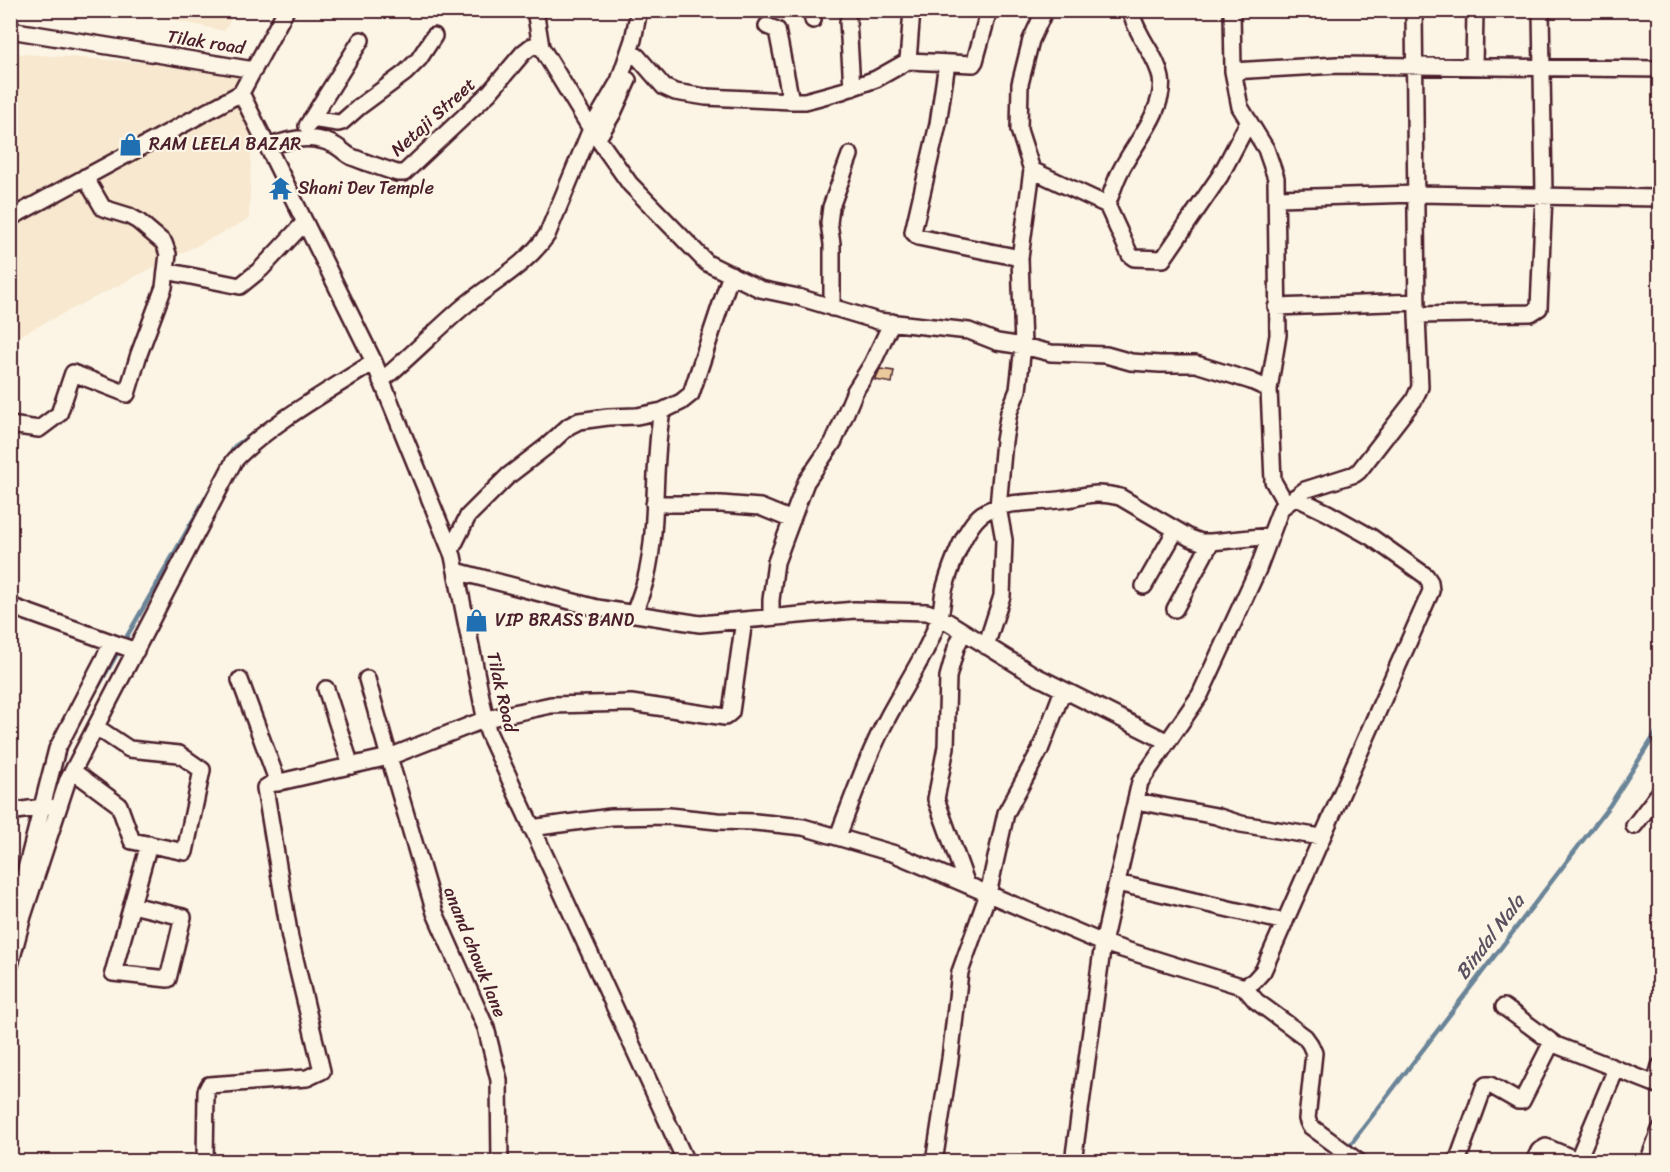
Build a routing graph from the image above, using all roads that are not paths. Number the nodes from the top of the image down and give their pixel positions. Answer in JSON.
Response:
{"nodes":[{"id":1,"x":286,"y":10,"type":"edge"},
{"id":2,"x":535,"y":10,"type":"edge"},
{"id":3,"x":639,"y":10,"type":"edge"},
{"id":4,"x":649,"y":10,"type":"edge"},
{"id":5,"x":912,"y":10,"type":"edge"},
{"id":6,"x":988,"y":10,"type":"edge"},
{"id":7,"x":1045,"y":10,"type":"edge"},
{"id":8,"x":1130,"y":10,"type":"edge"},
{"id":9,"x":1232,"y":10,"type":"edge"},
{"id":10,"x":1414,"y":10,"type":"edge"},
{"id":11,"x":1475,"y":10,"type":"edge"},
{"id":12,"x":1541,"y":10,"type":"edge"},
{"id":13,"x":848,"y":21,"type":"dead end"},
{"id":14,"x":767,"y":26,"type":"dead end"},
{"id":15,"x":10,"y":30,"type":"edge"},
{"id":16,"x":435,"y":36,"type":"dead end"},
{"id":17,"x":361,"y":40,"type":"dead end"},
{"id":18,"x":541,"y":46,"type":"junction"},
{"id":19,"x":637,"y":56,"type":"junction"},
{"id":20,"x":908,"y":61,"type":"junction"},
{"id":21,"x":947,"y":63,"type":"junction"},
{"id":22,"x":1414,"y":66,"type":"junction"},
{"id":23,"x":1474,"y":67,"type":"junction"},
{"id":24,"x":1542,"y":69,"type":"junction"},
{"id":25,"x":1659,"y":69,"type":"edge"},
{"id":26,"x":254,"y":70,"type":"junction"},
{"id":27,"x":1233,"y":71,"type":"junction"},
{"id":28,"x":852,"y":88,"type":"junction"},
{"id":29,"x":241,"y":93,"type":"junction"},
{"id":30,"x":791,"y":101,"type":"junction"},
{"id":31,"x":312,"y":119,"type":"junction"},
{"id":32,"x":1249,"y":121,"type":"junction"},
{"id":33,"x":594,"y":133,"type":"junction"},
{"id":34,"x":300,"y":138,"type":"junction"},
{"id":35,"x":268,"y":147,"type":"junction"},
{"id":36,"x":850,"y":155,"type":"dead end"},
{"id":37,"x":1032,"y":170,"type":"junction"},
{"id":38,"x":85,"y":177,"type":"junction"},
{"id":39,"x":1417,"y":194,"type":"junction"},
{"id":40,"x":1544,"y":195,"type":"junction"},
{"id":41,"x":1278,"y":198,"type":"junction"},
{"id":42,"x":1659,"y":198,"type":"edge"},
{"id":43,"x":1107,"y":205,"type":"junction"},
{"id":44,"x":10,"y":218,"type":"edge"},
{"id":45,"x":305,"y":222,"type":"junction"},
{"id":46,"x":1020,"y":258,"type":"junction"},
{"id":47,"x":166,"y":271,"type":"junction"},
{"id":48,"x":731,"y":274,"type":"junction"},
{"id":49,"x":1276,"y":307,"type":"junction"},
{"id":50,"x":832,"y":308,"type":"junction"},
{"id":51,"x":1417,"y":309,"type":"junction"},
{"id":52,"x":892,"y":322,"type":"junction"},
{"id":53,"x":1023,"y":346,"type":"junction"},
{"id":54,"x":374,"y":362,"type":"junction"},
{"id":55,"x":383,"y":387,"type":"junction"},
{"id":56,"x":1269,"y":389,"type":"junction"},
{"id":57,"x":662,"y":411,"type":"junction"},
{"id":58,"x":10,"y":425,"type":"edge"},
{"id":59,"x":1291,"y":501,"type":"junction"},
{"id":60,"x":654,"y":504,"type":"junction"},
{"id":61,"x":998,"y":507,"type":"junction"},
{"id":62,"x":792,"y":520,"type":"junction"},
{"id":63,"x":1176,"y":530,"type":"junction"},
{"id":64,"x":1271,"y":536,"type":"junction"},
{"id":65,"x":1210,"y":542,"type":"junction"},
{"id":66,"x":451,"y":550,"type":"junction"},
{"id":67,"x":456,"y":571,"type":"junction"},
{"id":68,"x":1144,"y":586,"type":"dead end"},
{"id":69,"x":10,"y":606,"type":"edge"},
{"id":70,"x":1175,"y":609,"type":"dead end"},
{"id":71,"x":634,"y":614,"type":"junction"},
{"id":72,"x":771,"y":617,"type":"junction"},
{"id":73,"x":940,"y":617,"type":"junction"},
{"id":74,"x":744,"y":620,"type":"junction"},
{"id":75,"x":963,"y":632,"type":"junction"},
{"id":76,"x":112,"y":643,"type":"junction"},
{"id":77,"x":986,"y":646,"type":"junction"},
{"id":78,"x":136,"y":651,"type":"junction"},
{"id":79,"x":367,"y":679,"type":"dead end"},
{"id":80,"x":240,"y":680,"type":"dead end"},
{"id":81,"x":326,"y":689,"type":"dead end"},
{"id":82,"x":1063,"y":690,"type":"junction"},
{"id":83,"x":486,"y":719,"type":"junction"},
{"id":84,"x":96,"y":727,"type":"junction"},
{"id":85,"x":1168,"y":742,"type":"junction"},
{"id":86,"x":389,"y":757,"type":"junction"},
{"id":87,"x":351,"y":766,"type":"junction"},
{"id":88,"x":73,"y":771,"type":"junction"},
{"id":89,"x":278,"y":783,"type":"junction"},
{"id":90,"x":1659,"y":792,"type":"edge"},
{"id":91,"x":1136,"y":801,"type":"junction"},
{"id":92,"x":60,"y":804,"type":"junction"},
{"id":93,"x":42,"y":807,"type":"junction"},
{"id":94,"x":10,"y":812,"type":"edge"},
{"id":95,"x":1634,"y":826,"type":"dead end"},
{"id":96,"x":531,"y":828,"type":"junction"},
{"id":97,"x":838,"y":837,"type":"junction"},
{"id":98,"x":1321,"y":837,"type":"junction"},
{"id":99,"x":149,"y":844,"type":"junction"},
{"id":100,"x":1117,"y":883,"type":"junction"},
{"id":101,"x":967,"y":885,"type":"junction"},
{"id":102,"x":988,"y":894,"type":"junction"},
{"id":103,"x":132,"y":905,"type":"junction"},
{"id":104,"x":18,"y":909,"type":"edge"},
{"id":105,"x":1285,"y":922,"type":"junction"},
{"id":106,"x":1103,"y":943,"type":"junction"},
{"id":107,"x":10,"y":964,"type":"edge"},
{"id":108,"x":1244,"y":987,"type":"junction"},
{"id":109,"x":1504,"y":1007,"type":"dead end"},
{"id":110,"x":1552,"y":1042,"type":"junction"},
{"id":111,"x":1659,"y":1066,"type":"edge"},
{"id":112,"x":1616,"y":1069,"type":"junction"},
{"id":113,"x":1657,"y":1085,"type":"edge"},
{"id":114,"x":1659,"y":1130,"type":"edge"},
{"id":115,"x":1356,"y":1160,"type":"edge"},
{"id":116,"x":205,"y":1161,"type":"edge"},
{"id":117,"x":500,"y":1161,"type":"edge"},
{"id":118,"x":686,"y":1161,"type":"edge"},
{"id":119,"x":934,"y":1161,"type":"edge"},
{"id":120,"x":1073,"y":1161,"type":"edge"},
{"id":121,"x":1457,"y":1161,"type":"edge"},
{"id":122,"x":1534,"y":1161,"type":"edge"},
{"id":123,"x":1648,"y":1161,"type":"edge"}],
"edges":[{"from":1,"to":26,"type":"street"},
{"from":2,"to":18,"type":"street"},
{"from":3,"to":33,"type":"street"},
{"from":4,"to":19,"type":"street"},
{"from":5,"to":20,"type":"street"},
{"from":6,"to":21,"type":"street"},
{"from":7,"to":37,"type":"street"},
{"from":8,"to":43,"type":"street"},
{"from":9,"to":27,"type":"street"},
{"from":10,"to":22,"type":"street"},
{"from":11,"to":23,"type":"street"},
{"from":12,"to":24,"type":"street"},
{"from":13,"to":28,"type":"street"},
{"from":14,"to":30,"type":"street"},
{"from":15,"to":26,"type":"street","name":"Tilak road"},
{"from":16,"to":31,"type":"street"},
{"from":17,"to":31,"type":"street"},
{"from":18,"to":33,"type":"street"},
{"from":18,"to":34,"type":"street","name":"Netaji Street"},
{"from":19,"to":30,"type":"street"},
{"from":19,"to":33,"type":"street"},
{"from":20,"to":21,"type":"street"},
{"from":20,"to":28,"type":"street"},
{"from":21,"to":46,"type":"street"},
{"from":22,"to":23,"type":"street"},
{"from":22,"to":27,"type":"street"},
{"from":22,"to":39,"type":"street"},
{"from":23,"to":24,"type":"street"},
{"from":24,"to":25,"type":"street"},
{"from":24,"to":40,"type":"street"},
{"from":26,"to":29,"type":"street"},
{"from":27,"to":32,"type":"street"},
{"from":28,"to":30,"type":"street"},
{"from":29,"to":35,"type":"street","name":"Tilak Road"},
{"from":29,"to":38,"type":"street"},
{"from":31,"to":34,"type":"street"},
{"from":32,"to":41,"type":"street"},
{"from":32,"to":43,"type":"street"},
{"from":33,"to":48,"type":"street"},
{"from":33,"to":55,"type":"street"},
{"from":34,"to":35,"type":"street","name":"Netaji Street"},
{"from":35,"to":45,"type":"street","name":"Tilak Road"},
{"from":36,"to":50,"type":"street"},
{"from":37,"to":43,"type":"street"},
{"from":37,"to":46,"type":"street"},
{"from":38,"to":44,"type":"street"},
{"from":38,"to":47,"type":"street"},
{"from":39,"to":40,"type":"street"},
{"from":39,"to":41,"type":"street"},
{"from":39,"to":51,"type":"street"},
{"from":40,"to":42,"type":"street"},
{"from":40,"to":51,"type":"street"},
{"from":41,"to":49,"type":"street"},
{"from":45,"to":47,"type":"street"},
{"from":45,"to":54,"type":"street","name":"Tilak Road"},
{"from":46,"to":53,"type":"street"},
{"from":47,"to":58,"type":"street"},
{"from":48,"to":50,"type":"street"},
{"from":48,"to":57,"type":"street"},
{"from":49,"to":51,"type":"street"},
{"from":49,"to":56,"type":"street"},
{"from":50,"to":52,"type":"street"},
{"from":51,"to":59,"type":"street"},
{"from":52,"to":53,"type":"street"},
{"from":52,"to":62,"type":"street"},
{"from":53,"to":56,"type":"street"},
{"from":53,"to":61,"type":"street"},
{"from":54,"to":55,"type":"street","name":"Tilak Road"},
{"from":54,"to":78,"type":"street"},
{"from":55,"to":66,"type":"street","name":"Tilak Road"},
{"from":56,"to":59,"type":"street"},
{"from":57,"to":60,"type":"street"},
{"from":57,"to":66,"type":"street"},
{"from":59,"to":64,"type":"street"},
{"from":59,"to":98,"type":"street"},
{"from":60,"to":62,"type":"street"},
{"from":60,"to":71,"type":"street"},
{"from":61,"to":63,"type":"street"},
{"from":61,"to":73,"type":"street"},
{"from":61,"to":77,"type":"street"},
{"from":62,"to":72,"type":"street"},
{"from":63,"to":65,"type":"street"},
{"from":63,"to":68,"type":"street"},
{"from":64,"to":65,"type":"street"},
{"from":64,"to":85,"type":"street"},
{"from":65,"to":70,"type":"street"},
{"from":66,"to":67,"type":"street","name":"Tilak Road"},
{"from":67,"to":71,"type":"street"},
{"from":67,"to":83,"type":"street","name":"Tilak Road"},
{"from":69,"to":76,"type":"street"},
{"from":71,"to":74,"type":"street"},
{"from":72,"to":73,"type":"street"},
{"from":72,"to":74,"type":"street"},
{"from":73,"to":75,"type":"street"},
{"from":73,"to":97,"type":"street"},
{"from":74,"to":83,"type":"street"},
{"from":75,"to":77,"type":"street"},
{"from":75,"to":101,"type":"street"},
{"from":76,"to":78,"type":"street"},
{"from":76,"to":93,"type":"street"},
{"from":77,"to":82,"type":"street"},
{"from":78,"to":84,"type":"street"},
{"from":79,"to":86,"type":"street","name":"anand chowk lane"},
{"from":80,"to":89,"type":"street"},
{"from":81,"to":87,"type":"street"},
{"from":82,"to":85,"type":"street"},
{"from":82,"to":102,"type":"street"},
{"from":83,"to":86,"type":"street"},
{"from":83,"to":96,"type":"street","name":"Tilak Road"},
{"from":84,"to":88,"type":"street"},
{"from":84,"to":99,"type":"street"},
{"from":85,"to":91,"type":"street"},
{"from":86,"to":87,"type":"street"},
{"from":86,"to":117,"type":"street","name":"anand chowk lane"},
{"from":87,"to":89,"type":"street"},
{"from":88,"to":92,"type":"street"},
{"from":88,"to":99,"type":"street"},
{"from":89,"to":116,"type":"street"},
{"from":90,"to":95,"type":"street"},
{"from":91,"to":98,"type":"street"},
{"from":91,"to":100,"type":"street"},
{"from":92,"to":93,"type":"street"},
{"from":92,"to":104,"type":"street"},
{"from":93,"to":94,"type":"street"},
{"from":93,"to":104,"type":"street"},
{"from":96,"to":97,"type":"street"},
{"from":96,"to":118,"type":"street","name":"Tilak Road"},
{"from":97,"to":101,"type":"street"},
{"from":98,"to":105,"type":"street"},
{"from":99,"to":103,"type":"street"},
{"from":100,"to":105,"type":"street"},
{"from":100,"to":106,"type":"street"},
{"from":101,"to":102,"type":"street"},
{"from":102,"to":106,"type":"street"},
{"from":102,"to":119,"type":"street"},
{"from":103,"to":103,"type":"street"},
{"from":104,"to":107,"type":"street"},
{"from":105,"to":108,"type":"street"},
{"from":106,"to":108,"type":"street"},
{"from":106,"to":120,"type":"street"},
{"from":108,"to":115,"type":"street"},
{"from":109,"to":110,"type":"street"},
{"from":110,"to":112,"type":"street"},
{"from":110,"to":121,"type":"street"},
{"from":111,"to":113,"type":"street"},
{"from":112,"to":113,"type":"street"},
{"from":112,"to":122,"type":"street"},
{"from":114,"to":123,"type":"street"}]}
